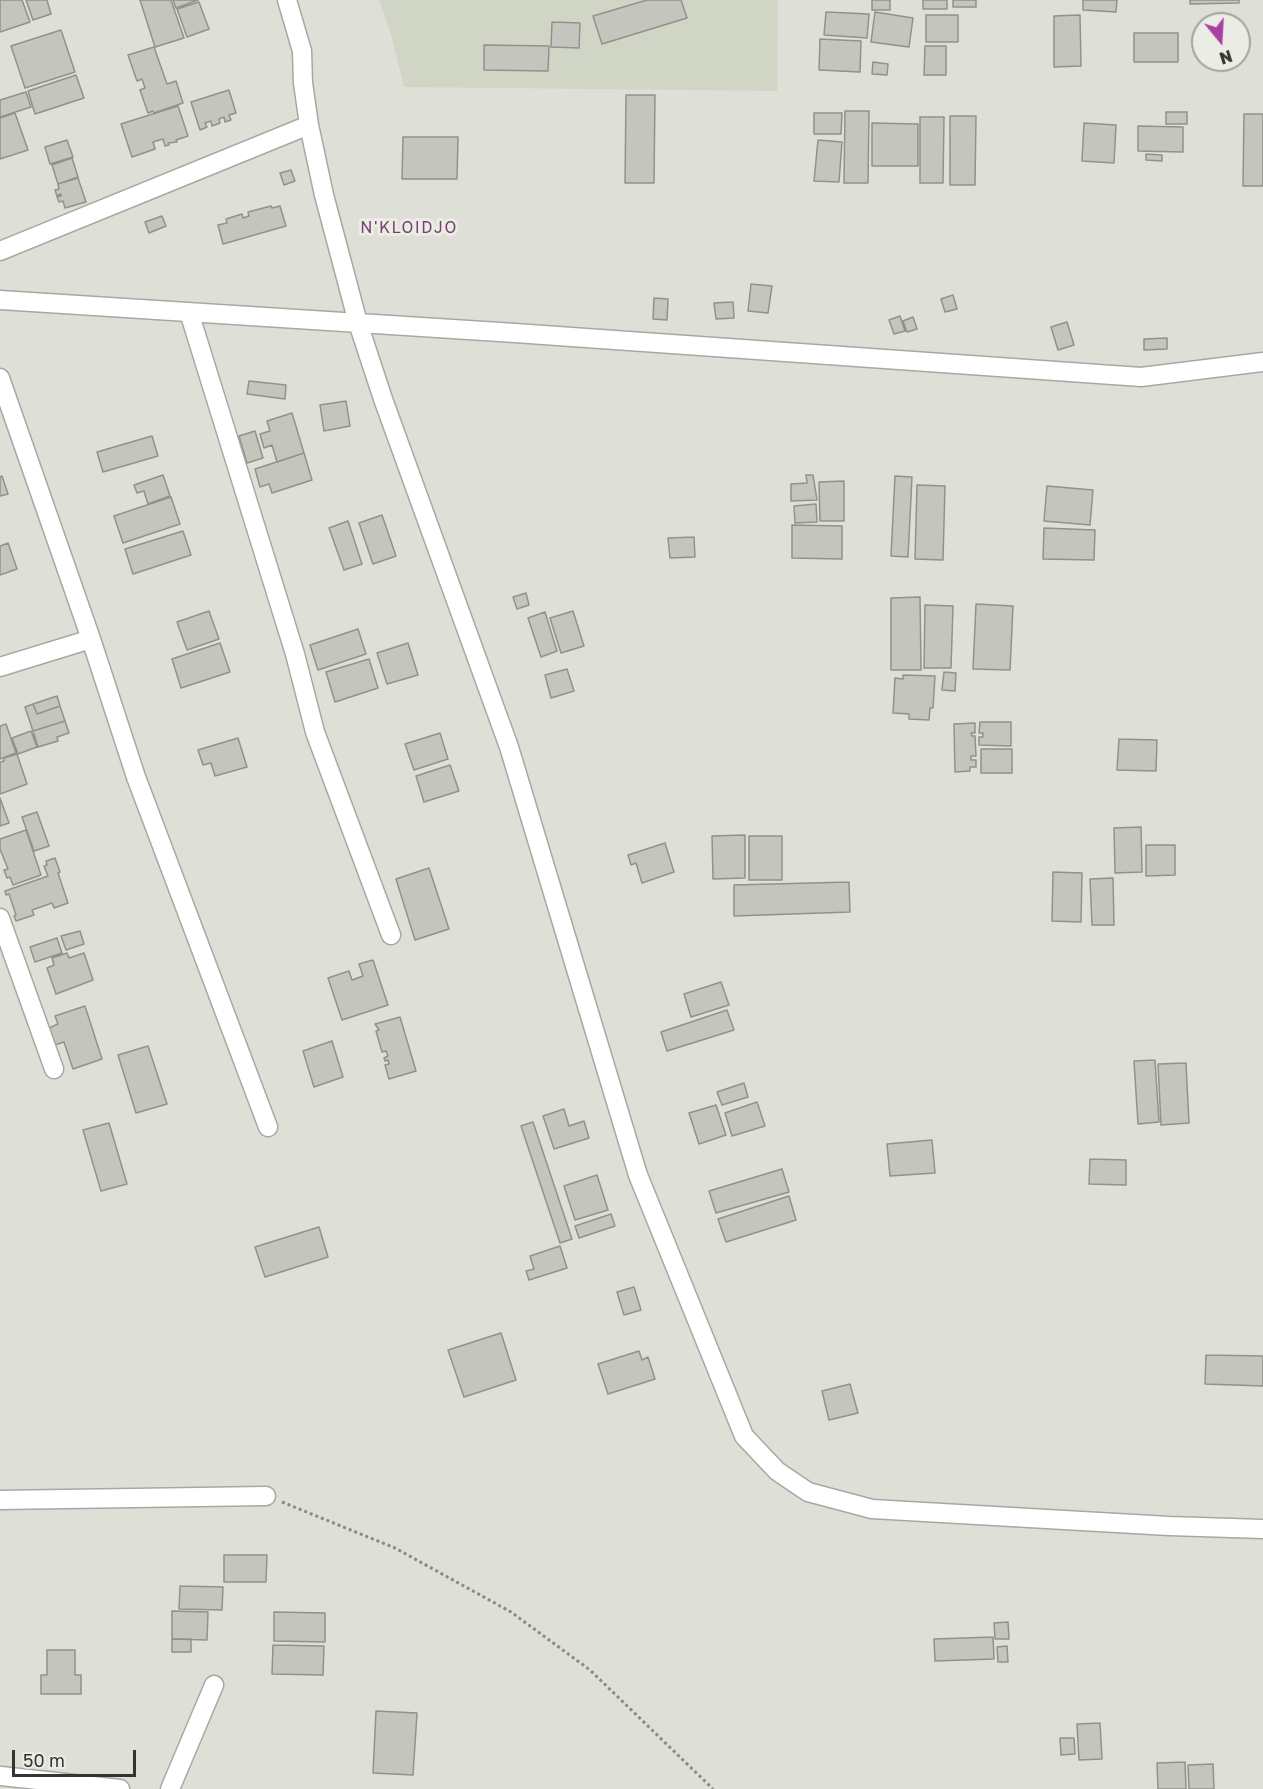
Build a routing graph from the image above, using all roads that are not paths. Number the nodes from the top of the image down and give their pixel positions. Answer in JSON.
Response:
{"nodes":[{"id":1,"x":287,"y":0,"type":"edge"},
{"id":2,"x":309,"y":125,"type":"junction"},
{"id":3,"x":0,"y":251,"type":"edge"},
{"id":4,"x":0,"y":300,"type":"edge"},
{"id":5,"x":189,"y":312,"type":"junction"},
{"id":6,"x":358,"y":323,"type":"junction"},
{"id":7,"x":1263,"y":362,"type":"edge"},
{"id":8,"x":0,"y":378,"type":"edge"},
{"id":9,"x":91,"y":639,"type":"junction"},
{"id":10,"x":0,"y":667,"type":"edge"},
{"id":11,"x":0,"y":918,"type":"edge"},
{"id":12,"x":391,"y":935,"type":"dead end"},
{"id":13,"x":54,"y":1069,"type":"dead end"},
{"id":14,"x":268,"y":1127,"type":"dead end"},
{"id":15,"x":266,"y":1496,"type":"road end"},
{"id":16,"x":0,"y":1500,"type":"edge"},
{"id":17,"x":1263,"y":1529,"type":"edge"},
{"id":18,"x":214,"y":1685,"type":"dead end"},
{"id":19,"x":0,"y":1775,"type":"edge"},
{"id":20,"x":1,"y":1789,"type":"edge"},
{"id":21,"x":120,"y":1789,"type":"edge"},
{"id":22,"x":170,"y":1789,"type":"edge"}],
"edges":[{"from":1,"to":2,"type":"street"},
{"from":2,"to":3,"type":"street"},
{"from":2,"to":6,"type":"street"},
{"from":4,"to":5,"type":"street"},
{"from":5,"to":6,"type":"street"},
{"from":5,"to":12,"type":"street"},
{"from":6,"to":7,"type":"street"},
{"from":6,"to":17,"type":"street"},
{"from":8,"to":9,"type":"street"},
{"from":9,"to":10,"type":"street"},
{"from":9,"to":14,"type":"street"},
{"from":11,"to":13,"type":"street"},
{"from":15,"to":16,"type":"street"},
{"from":18,"to":22,"type":"street"},
{"from":19,"to":20,"type":"street"},
{"from":19,"to":21,"type":"street"}]}
